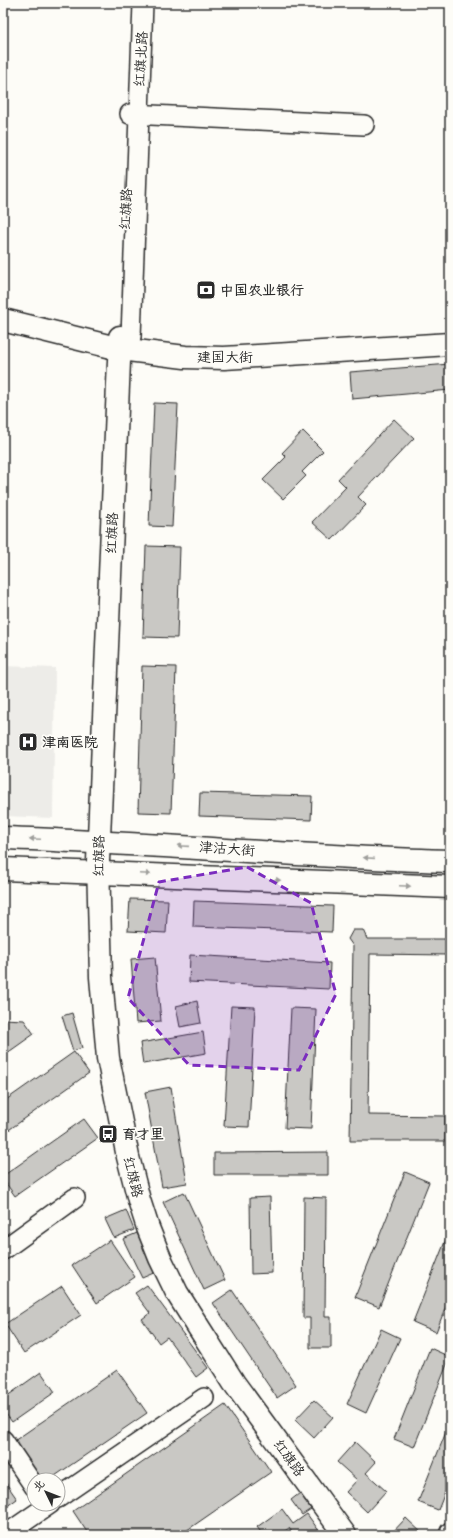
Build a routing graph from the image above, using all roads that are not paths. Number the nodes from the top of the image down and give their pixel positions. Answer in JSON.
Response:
{"nodes":[{"id":1,"x":135,"y":3,"type":"edge"},
{"id":2,"x":143,"y":3,"type":"edge"},
{"id":3,"x":134,"y":114,"type":"junction"},
{"id":4,"x":364,"y":125,"type":"dead end"},
{"id":5,"x":3,"y":310,"type":"edge"},
{"id":6,"x":3,"y":320,"type":"edge"},
{"id":7,"x":450,"y":331,"type":"edge"},
{"id":8,"x":125,"y":343,"type":"junction"},
{"id":9,"x":450,"y":344,"type":"edge"},
{"id":10,"x":3,"y":838,"type":"edge"},
{"id":11,"x":104,"y":861,"type":"junction"},
{"id":12,"x":450,"y":861,"type":"edge"},
{"id":13,"x":3,"y":869,"type":"edge"},
{"id":14,"x":64,"y":871,"type":"junction"},
{"id":15,"x":450,"y":887,"type":"edge"},
{"id":16,"x":105,"y":900,"type":"junction"},
{"id":17,"x":75,"y":1198,"type":"dead end"},
{"id":18,"x":3,"y":1250,"type":"edge"},
{"id":19,"x":204,"y":1398,"type":"dead end"},
{"id":20,"x":3,"y":1440,"type":"edge"},
{"id":21,"x":26,"y":1474,"type":"edge"},
{"id":22,"x":66,"y":1492,"type":"edge"},
{"id":23,"x":37,"y":1512,"type":"edge"},
{"id":24,"x":450,"y":1532,"type":"edge"},
{"id":25,"x":5,"y":1535,"type":"edge"},
{"id":26,"x":345,"y":1535,"type":"edge"},
{"id":27,"x":357,"y":1535,"type":"edge"},
{"id":28,"x":449,"y":1535,"type":"edge"}],
"edges":[{"from":1,"to":3,"type":"street","name":"红旗北路"},
{"from":2,"to":3,"type":"street","name":"红旗北路"},
{"from":3,"to":4,"type":"street"},
{"from":3,"to":8,"type":"street","name":"红旗路"},
{"from":5,"to":8,"type":"main road","name":"建国大街"},
{"from":6,"to":8,"type":"main road","name":"建国大街"},
{"from":7,"to":8,"type":"main road","name":"建国大街"},
{"from":8,"to":9,"type":"main road","name":"建国大街"},
{"from":8,"to":11,"type":"main road","name":"红旗路"},
{"from":11,"to":10,"type":"main road","name":"津沽大街","one_way":true},
{"from":12,"to":11,"type":"main road","name":"津沽大街","one_way":true},
{"from":11,"to":14,"type":"main road","name":"津沽大街"},
{"from":11,"to":15,"type":"main road","name":"津沽大街","one_way":true},
{"from":11,"to":16,"type":"main road","name":"红旗路"},
{"from":13,"to":14,"type":"main road","name":"津沽大街"},
{"from":14,"to":16,"type":"main road"},
{"from":16,"to":26,"type":"main road","name":"红旗路"},
{"from":16,"to":27,"type":"main road","name":"红旗路"},
{"from":17,"to":18,"type":"street"},
{"from":19,"to":22,"type":"street"},
{"from":20,"to":21,"type":"street"},
{"from":23,"to":25,"type":"street"},
{"from":24,"to":28,"type":"street"}]}
